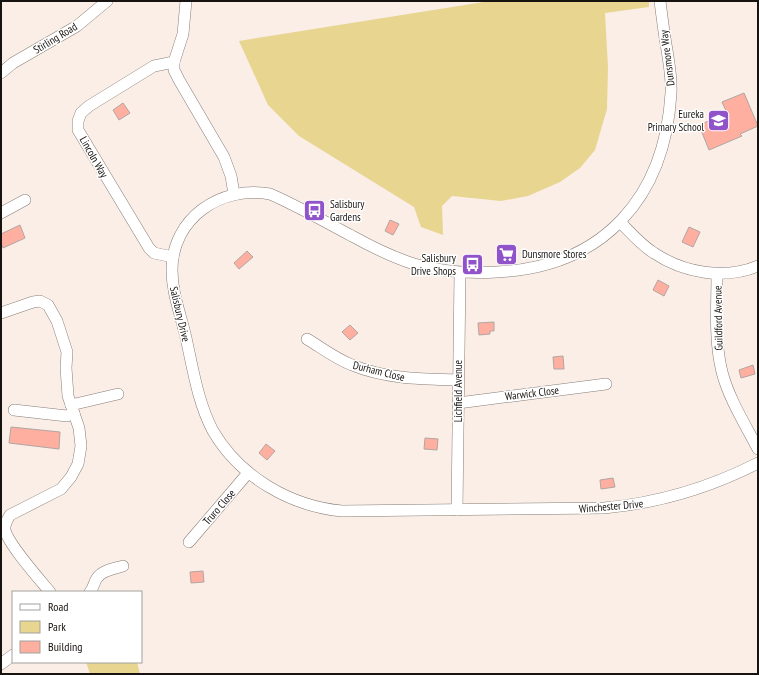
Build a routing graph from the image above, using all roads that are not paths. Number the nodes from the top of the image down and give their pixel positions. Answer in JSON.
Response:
{"nodes":[{"id":1,"x":107,"y":1,"type":"edge"},
{"id":2,"x":186,"y":1,"type":"edge"},
{"id":3,"x":660,"y":1,"type":"edge"},
{"id":4,"x":174,"y":62,"type":"junction"},
{"id":5,"x":1,"y":73,"type":"edge"},
{"id":6,"x":234,"y":194,"type":"junction"},
{"id":7,"x":25,"y":200,"type":"dead end"},
{"id":8,"x":1,"y":213,"type":"edge"},
{"id":9,"x":620,"y":222,"type":"junction"},
{"id":10,"x":173,"y":257,"type":"junction"},
{"id":11,"x":758,"y":266,"type":"edge"},
{"id":12,"x":460,"y":273,"type":"junction"},
{"id":13,"x":718,"y":274,"type":"junction"},
{"id":14,"x":1,"y":312,"type":"edge"},
{"id":15,"x":307,"y":339,"type":"dead end"},
{"id":16,"x":458,"y":380,"type":"junction"},
{"id":17,"x":606,"y":384,"type":"dead end"},
{"id":18,"x":118,"y":394,"type":"dead end"},
{"id":19,"x":458,"y":403,"type":"junction"},
{"id":20,"x":72,"y":409,"type":"junction"},
{"id":21,"x":14,"y":410,"type":"dead end"},
{"id":22,"x":758,"y":449,"type":"edge"},
{"id":23,"x":758,"y":463,"type":"edge"},
{"id":24,"x":248,"y":473,"type":"junction"},
{"id":25,"x":457,"y":510,"type":"junction"},
{"id":26,"x":3,"y":527,"type":"edge"},
{"id":27,"x":189,"y":542,"type":"dead end"},
{"id":28,"x":123,"y":566,"type":"dead end"},
{"id":29,"x":49,"y":591,"type":"edge"},
{"id":30,"x":91,"y":591,"type":"edge"},
{"id":31,"x":12,"y":656,"type":"edge"},
{"id":32,"x":1,"y":664,"type":"edge"}],
"edges":[{"from":1,"to":5,"type":"street","name":"Stirling Road"},
{"from":2,"to":4,"type":"street"},
{"from":3,"to":9,"type":"street","name":"Dunsmore Way"},
{"from":4,"to":6,"type":"street"},
{"from":4,"to":10,"type":"street","name":"Lincoln Way"},
{"from":6,"to":10,"type":"street","name":"Salisbury Drive"},
{"from":6,"to":12,"type":"street","name":"Salisbury Drive"},
{"from":7,"to":8,"type":"street"},
{"from":9,"to":12,"type":"street"},
{"from":9,"to":13,"type":"street"},
{"from":10,"to":24,"type":"street","name":"Salisbury Drive"},
{"from":11,"to":13,"type":"street"},
{"from":12,"to":16,"type":"street","name":"Lichfield Avenue"},
{"from":13,"to":22,"type":"street","name":"Guildford Avenue"},
{"from":14,"to":20,"type":"street"},
{"from":15,"to":16,"type":"street","name":"Durham Close"},
{"from":16,"to":19,"type":"street","name":"Lichfield Avenue"},
{"from":17,"to":19,"type":"street","name":"Warwick Close"},
{"from":18,"to":20,"type":"street"},
{"from":19,"to":25,"type":"street","name":"Lichfield Avenue"},
{"from":20,"to":21,"type":"street"},
{"from":20,"to":26,"type":"street"},
{"from":23,"to":25,"type":"street","name":"Winchester Drive"},
{"from":24,"to":25,"type":"street","name":"Salisbury Drive"},
{"from":24,"to":27,"type":"street","name":"Truro Close"},
{"from":26,"to":29,"type":"street"},
{"from":28,"to":30,"type":"street"},
{"from":31,"to":32,"type":"street"}]}
